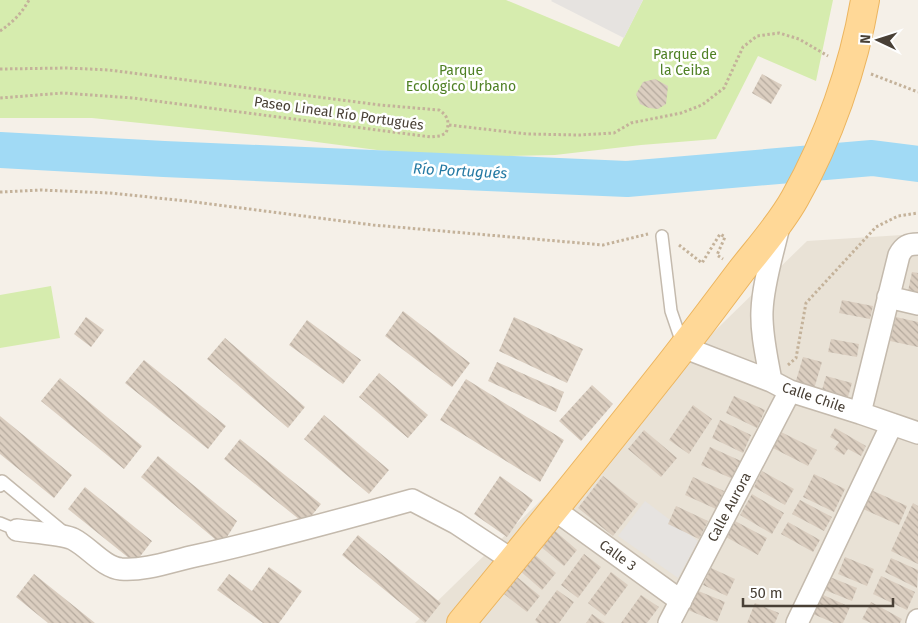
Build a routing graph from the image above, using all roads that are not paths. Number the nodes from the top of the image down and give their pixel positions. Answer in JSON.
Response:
{"nodes":[{"id":1,"x":865,"y":0,"type":"edge"},
{"id":2,"x":781,"y":220,"type":"junction"},
{"id":3,"x":662,"y":236,"type":"road end"},
{"id":4,"x":910,"y":246,"type":"edge"},
{"id":5,"x":888,"y":297,"type":"junction"},
{"id":6,"x":918,"y":304,"type":"edge"},
{"id":7,"x":683,"y":347,"type":"junction"},
{"id":8,"x":771,"y":381,"type":"junction"},
{"id":9,"x":790,"y":392,"type":"junction"},
{"id":10,"x":860,"y":413,"type":"junction"},
{"id":11,"x":892,"y":424,"type":"junction"},
{"id":12,"x":918,"y":433,"type":"edge"},
{"id":13,"x":0,"y":486,"type":"edge"},
{"id":14,"x":555,"y":510,"type":"junction"},
{"id":15,"x":9,"y":526,"type":"edge"},
{"id":16,"x":72,"y":538,"type":"junction"},
{"id":17,"x":512,"y":560,"type":"junction"},
{"id":18,"x":681,"y":601,"type":"junction"},
{"id":19,"x":461,"y":623,"type":"edge"},
{"id":20,"x":669,"y":623,"type":"edge"},
{"id":21,"x":797,"y":623,"type":"edge"}],
"edges":[{"from":1,"to":2,"type":"main road"},
{"from":2,"to":7,"type":"main road"},
{"from":2,"to":8,"type":"street"},
{"from":3,"to":7,"type":"lane"},
{"from":4,"to":5,"type":"street"},
{"from":5,"to":6,"type":"street"},
{"from":5,"to":10,"type":"street"},
{"from":7,"to":8,"type":"street","name":"Calle Chile"},
{"from":7,"to":14,"type":"main road"},
{"from":8,"to":9,"type":"street","name":"Calle Chile"},
{"from":9,"to":10,"type":"street","name":"Calle Chile"},
{"from":9,"to":18,"type":"street","name":"Calle Aurora"},
{"from":10,"to":11,"type":"street","name":"Calle Chile"},
{"from":11,"to":12,"type":"street","name":"Calle Chile"},
{"from":11,"to":21,"type":"street"},
{"from":13,"to":16,"type":"lane"},
{"from":14,"to":17,"type":"main road"},
{"from":14,"to":18,"type":"street","name":"Calle 3"},
{"from":15,"to":16,"type":"street"},
{"from":16,"to":17,"type":"street"},
{"from":17,"to":19,"type":"main road"},
{"from":18,"to":20,"type":"street","name":"Calle Aurora"}]}
